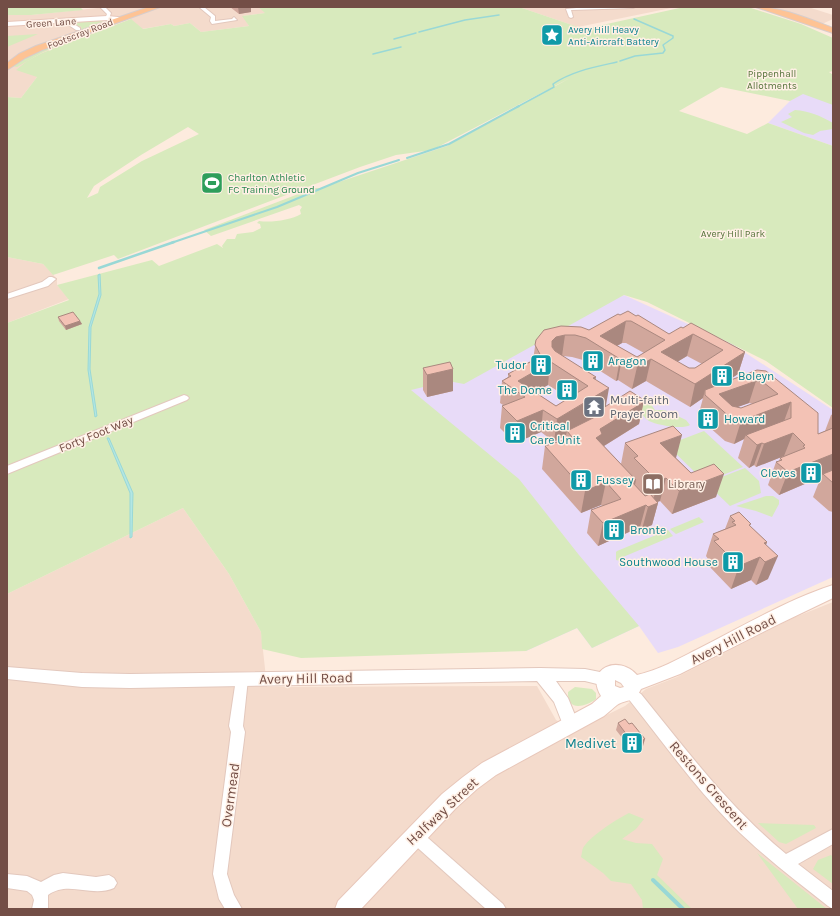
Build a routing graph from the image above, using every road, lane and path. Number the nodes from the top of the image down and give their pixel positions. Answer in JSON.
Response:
{"nodes":[{"id":1,"x":102,"y":7,"type":"edge"},
{"id":2,"x":156,"y":7,"type":"edge"},
{"id":3,"x":201,"y":7,"type":"edge"},
{"id":4,"x":633,"y":7,"type":"edge"},
{"id":5,"x":760,"y":7,"type":"edge"},
{"id":6,"x":604,"y":8,"type":"edge"},
{"id":7,"x":571,"y":17,"type":"dead end"},
{"id":8,"x":107,"y":18,"type":"junction"},
{"id":9,"x":234,"y":18,"type":"dead end"},
{"id":10,"x":118,"y":19,"type":"junction"},
{"id":11,"x":71,"y":20,"type":"junction"},
{"id":12,"x":7,"y":24,"type":"edge"},
{"id":13,"x":78,"y":29,"type":"dead end"},
{"id":14,"x":833,"y":31,"type":"edge"},
{"id":15,"x":7,"y":67,"type":"edge"},
{"id":16,"x":52,"y":279,"type":"dead end"},
{"id":17,"x":7,"y":297,"type":"edge"},
{"id":18,"x":184,"y":398,"type":"dead end"},
{"id":19,"x":7,"y":470,"type":"edge"},
{"id":20,"x":833,"y":591,"type":"edge"},
{"id":21,"x":7,"y":673,"type":"edge"},
{"id":22,"x":540,"y":674,"type":"junction"},
{"id":23,"x":242,"y":679,"type":"junction"},
{"id":24,"x":605,"y":679,"type":"joint"},
{"id":25,"x":625,"y":691,"type":"junction"},
{"id":26,"x":571,"y":725,"type":"junction"},
{"id":27,"x":415,"y":836,"type":"junction"},
{"id":28,"x":833,"y":836,"type":"edge"},
{"id":29,"x":785,"y":863,"type":"junction"},
{"id":30,"x":7,"y":881,"type":"edge"},
{"id":31,"x":108,"y":883,"type":"dead end"},
{"id":32,"x":40,"y":892,"type":"junction"},
{"id":33,"x":833,"y":901,"type":"edge"},
{"id":34,"x":40,"y":909,"type":"edge"},
{"id":35,"x":234,"y":909,"type":"edge"},
{"id":36,"x":346,"y":909,"type":"edge"},
{"id":37,"x":498,"y":909,"type":"edge"}],
"edges":[{"from":1,"to":8,"type":"street"},
{"from":2,"to":10,"type":"main road","name":"Footscray Road"},
{"from":3,"to":9,"type":"street"},
{"from":4,"to":6,"type":"street"},
{"from":5,"to":14,"type":"main road"},
{"from":6,"to":7,"type":"street"},
{"from":8,"to":10,"type":"main road","name":"Green Lane"},
{"from":8,"to":11,"type":"main road","name":"Green Lane"},
{"from":10,"to":15,"type":"main road","name":"Footscray Road"},
{"from":11,"to":12,"type":"main road","name":"Green Lane"},
{"from":11,"to":13,"type":"street"},
{"from":16,"to":17,"type":"street"},
{"from":18,"to":19,"type":"street","name":"Forty Foot Way"},
{"from":20,"to":25,"type":"main road","name":"Avery Hill Road"},
{"from":21,"to":23,"type":"street","name":"Avery Hill Road"},
{"from":22,"to":23,"type":"street","name":"Avery Hill Road"},
{"from":22,"to":24,"type":"street","name":"Avery Hill Road"},
{"from":22,"to":26,"type":"street"},
{"from":23,"to":35,"type":"street","name":"Overmead"},
{"from":24,"to":25,"type":"main road"},
{"from":25,"to":26,"type":"main road","name":"Halfway Street"},
{"from":25,"to":29,"type":"street","name":"Restons Crescent"},
{"from":26,"to":27,"type":"main road","name":"Halfway Street"},
{"from":27,"to":36,"type":"main road","name":"Halfway Street"},
{"from":27,"to":37,"type":"street"},
{"from":28,"to":29,"type":"street"},
{"from":29,"to":33,"type":"street","name":"Restons Crescent"},
{"from":30,"to":32,"type":"street"},
{"from":31,"to":32,"type":"street"},
{"from":32,"to":34,"type":"street"}]}
